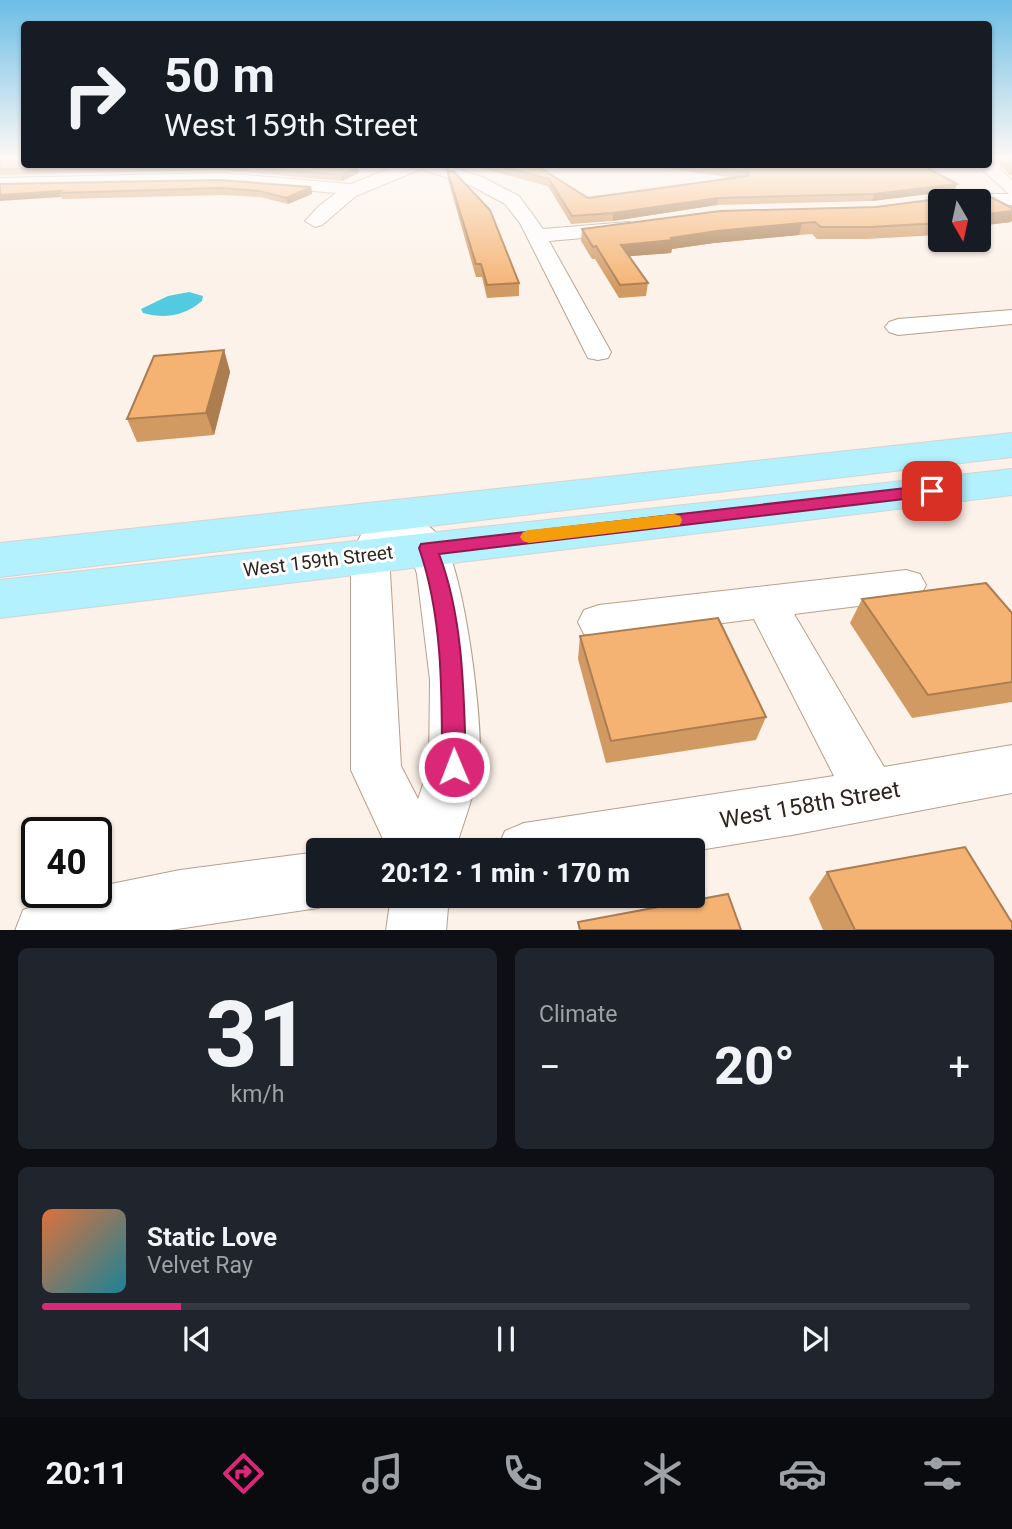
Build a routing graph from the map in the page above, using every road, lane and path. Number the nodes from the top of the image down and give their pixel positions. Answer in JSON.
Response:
{"nodes":[{"id":1,"x":336,"y":201,"type":"edge"},
{"id":2,"x":511,"y":201,"type":"edge"},
{"id":3,"x":315,"y":221,"type":"dead end"},
{"id":4,"x":645,"y":225,"type":"edge"},
{"id":5,"x":536,"y":236,"type":"junction"},
{"id":6,"x":1012,"y":317,"type":"edge"},
{"id":7,"x":898,"y":327,"type":"dead end"},
{"id":8,"x":598,"y":352,"type":"dead end"},
{"id":9,"x":1012,"y":445,"type":"edge"},
{"id":10,"x":1012,"y":482,"type":"edge"},
{"id":11,"x":379,"y":535,"type":"junction"},
{"id":12,"x":428,"y":548,"type":"junction"},
{"id":13,"x":0,"y":560,"type":"edge"},
{"id":14,"x":906,"y":586,"type":"dead end"},
{"id":15,"x":0,"y":599,"type":"edge"},
{"id":16,"x":766,"y":602,"type":"junction"},
{"id":17,"x":599,"y":622,"type":"dead end"},
{"id":18,"x":1012,"y":769,"type":"edge"},
{"id":19,"x":871,"y":794,"type":"junction"},
{"id":20,"x":410,"y":838,"type":"edge"},
{"id":21,"x":432,"y":838,"type":"edge"},
{"id":22,"x":598,"y":838,"type":"edge"},
{"id":23,"x":306,"y":881,"type":"edge"},
{"id":24,"x":419,"y":908,"type":"edge"},
{"id":25,"x":44,"y":930,"type":"edge"},
{"id":26,"x":416,"y":930,"type":"edge"}],
"edges":[{"from":1,"to":3,"type":"street"},
{"from":2,"to":5,"type":"street"},
{"from":4,"to":5,"type":"street"},
{"from":5,"to":8,"type":"street"},
{"from":6,"to":7,"type":"street"},
{"from":9,"to":11,"type":"main road","name":"West 159th Street"},
{"from":10,"to":12,"type":"main road"},
{"from":11,"to":12,"type":"street"},
{"from":11,"to":13,"type":"main road","name":"West 159th Street"},
{"from":11,"to":15,"type":"main road","name":"West 159th Street"},
{"from":11,"to":20,"type":"street"},
{"from":12,"to":21,"type":"street"},
{"from":14,"to":16,"type":"street"},
{"from":16,"to":17,"type":"street"},
{"from":16,"to":19,"type":"street"},
{"from":18,"to":19,"type":"street","name":"West 158th Street"},
{"from":19,"to":22,"type":"street","name":"West 158th Street"},
{"from":23,"to":25,"type":"street"},
{"from":24,"to":26,"type":"street"}]}
